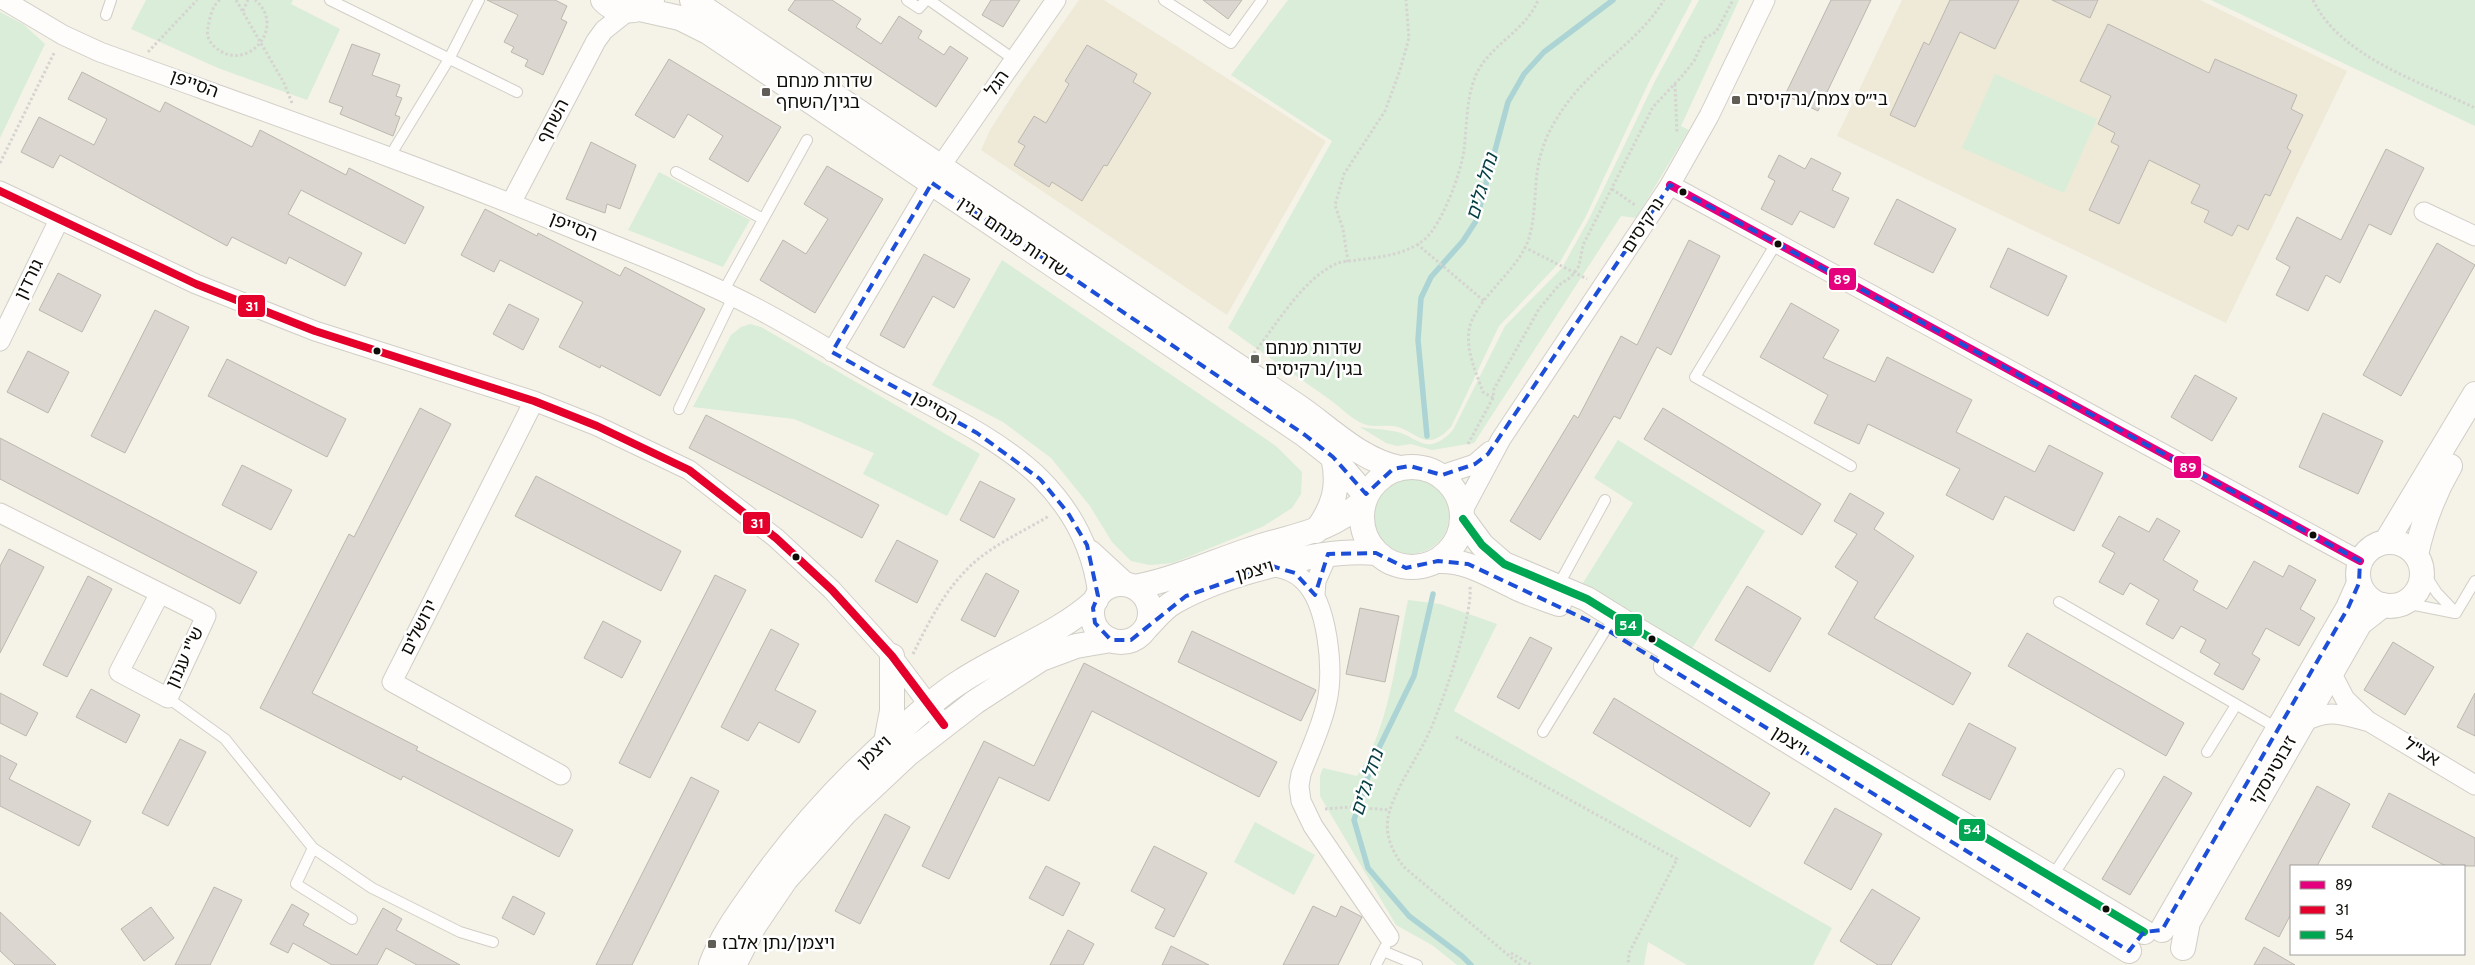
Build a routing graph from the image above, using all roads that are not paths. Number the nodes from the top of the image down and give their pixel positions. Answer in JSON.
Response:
{"nodes":[{"id":1,"x":4,"y":0,"type":"edge"},
{"id":2,"x":111,"y":0,"type":"edge"},
{"id":3,"x":330,"y":0,"type":"edge"},
{"id":4,"x":479,"y":0,"type":"edge"},
{"id":5,"x":602,"y":0,"type":"edge"},
{"id":6,"x":692,"y":0,"type":"edge"},
{"id":7,"x":907,"y":0,"type":"edge"},
{"id":8,"x":928,"y":0,"type":"edge"},
{"id":9,"x":1056,"y":0,"type":"edge"},
{"id":10,"x":1164,"y":0,"type":"edge"},
{"id":11,"x":1262,"y":0,"type":"edge"},
{"id":12,"x":1765,"y":0,"type":"edge"},
{"id":13,"x":640,"y":6,"type":"edge"},
{"id":14,"x":106,"y":14,"type":"dead end"},
{"id":15,"x":596,"y":41,"type":"junction"},
{"id":16,"x":449,"y":59,"type":"junction"},
{"id":17,"x":1015,"y":60,"type":"junction"},
{"id":18,"x":517,"y":92,"type":"dead end"},
{"id":19,"x":807,"y":140,"type":"dead end"},
{"id":20,"x":390,"y":156,"type":"junction"},
{"id":21,"x":676,"y":172,"type":"dead end"},
{"id":22,"x":936,"y":175,"type":"junction"},
{"id":23,"x":1674,"y":176,"type":"junction"},
{"id":24,"x":0,"y":191,"type":"edge"},
{"id":25,"x":512,"y":203,"type":"junction"},
{"id":26,"x":2424,"y":212,"type":"dead end"},
{"id":27,"x":763,"y":219,"type":"junction"},
{"id":28,"x":59,"y":220,"type":"junction"},
{"id":29,"x":2475,"y":236,"type":"edge"},
{"id":30,"x":1777,"y":242,"type":"junction"},
{"id":31,"x":728,"y":295,"type":"junction"},
{"id":32,"x":0,"y":341,"type":"edge"},
{"id":33,"x":832,"y":352,"type":"junction"},
{"id":34,"x":2475,"y":394,"type":"edge"},
{"id":35,"x":534,"y":401,"type":"junction"},
{"id":36,"x":679,"y":409,"type":"dead end"},
{"id":37,"x":2475,"y":425,"type":"edge"},
{"id":38,"x":1501,"y":439,"type":"junction"},
{"id":39,"x":1333,"y":457,"type":"junction"},
{"id":40,"x":1852,"y":466,"type":"dead end"},
{"id":41,"x":1400,"y":468,"type":"junction"},
{"id":42,"x":1447,"y":473,"type":"junction"},
{"id":43,"x":1365,"y":499,"type":"junction"},
{"id":44,"x":1605,"y":500,"type":"dead end"},
{"id":45,"x":0,"y":513,"type":"edge"},
{"id":46,"x":1462,"y":515,"type":"junction"},
{"id":47,"x":1316,"y":531,"type":"junction"},
{"id":48,"x":2386,"y":542,"type":"junction"},
{"id":49,"x":1087,"y":545,"type":"junction"},
{"id":50,"x":1376,"y":553,"type":"junction"},
{"id":51,"x":1328,"y":554,"type":"junction"},
{"id":52,"x":1438,"y":561,"type":"junction"},
{"id":53,"x":2419,"y":563,"type":"junction"},
{"id":54,"x":1272,"y":566,"type":"junction"},
{"id":55,"x":2359,"y":572,"type":"junction"},
{"id":56,"x":2475,"y":581,"type":"edge"},
{"id":57,"x":1132,"y":586,"type":"junction"},
{"id":58,"x":1558,"y":586,"type":"junction"},
{"id":59,"x":160,"y":593,"type":"junction"},
{"id":60,"x":1315,"y":595,"type":"junction"},
{"id":61,"x":1097,"y":598,"type":"junction"},
{"id":62,"x":2059,"y":602,"type":"dead end"},
{"id":63,"x":2394,"y":604,"type":"junction"},
{"id":64,"x":2456,"y":613,"type":"junction"},
{"id":65,"x":1146,"y":628,"type":"junction"},
{"id":66,"x":1606,"y":629,"type":"junction"},
{"id":67,"x":1112,"y":640,"type":"junction"},
{"id":68,"x":898,"y":664,"type":"junction"},
{"id":69,"x":2331,"y":672,"type":"junction"},
{"id":70,"x":168,"y":698,"type":"junction"},
{"id":71,"x":930,"y":704,"type":"junction"},
{"id":72,"x":2236,"y":705,"type":"junction"},
{"id":73,"x":2368,"y":721,"type":"junction"},
{"id":74,"x":2302,"y":723,"type":"junction"},
{"id":75,"x":944,"y":725,"type":"junction"},
{"id":76,"x":2277,"y":728,"type":"junction"},
{"id":77,"x":1543,"y":732,"type":"dead end"},
{"id":78,"x":886,"y":742,"type":"junction"},
{"id":79,"x":2208,"y":752,"type":"dead end"},
{"id":80,"x":2119,"y":774,"type":"dead end"},
{"id":81,"x":560,"y":775,"type":"dead end"},
{"id":82,"x":2475,"y":785,"type":"edge"},
{"id":83,"x":313,"y":848,"type":"junction"},
{"id":84,"x":2052,"y":877,"type":"junction"},
{"id":85,"x":352,"y":919,"type":"dead end"},
{"id":86,"x":2153,"y":931,"type":"junction"},
{"id":87,"x":493,"y":942,"type":"dead end"},
{"id":88,"x":1386,"y":944,"type":"junction"},
{"id":89,"x":2183,"y":957,"type":"edge"},
{"id":90,"x":2130,"y":958,"type":"edge"},
{"id":91,"x":712,"y":965,"type":"edge"},
{"id":92,"x":734,"y":965,"type":"edge"},
{"id":93,"x":1376,"y":965,"type":"edge"},
{"id":94,"x":1417,"y":965,"type":"edge"}],
"edges":[{"from":1,"to":20,"type":"street","name":"הסייפן"},
{"from":2,"to":14,"type":"lane"},
{"from":3,"to":16,"type":"lane"},
{"from":4,"to":16,"type":"lane"},
{"from":5,"to":13,"type":"street","name":"שדרות מנחם בגין"},
{"from":5,"to":15,"type":"street","name":"השחף"},
{"from":6,"to":22,"type":"street","name":"שדרות מנחם בגין"},
{"from":7,"to":8,"type":"lane"},
{"from":8,"to":17,"type":"lane"},
{"from":9,"to":17,"type":"street","name":"הגל"},
{"from":10,"to":11,"type":"lane"},
{"from":12,"to":23,"type":"street","name":"נרקיסים"},
{"from":13,"to":15,"type":"street","name":"השחף"},
{"from":13,"to":22,"type":"street","name":"שדרות מנחם בגין"},
{"from":15,"to":25,"type":"street","name":"השחף"},
{"from":16,"to":18,"type":"lane"},
{"from":16,"to":20,"type":"lane"},
{"from":17,"to":22,"type":"street","name":"הגל"},
{"from":19,"to":27,"type":"lane"},
{"from":20,"to":25,"type":"street","name":"הסייפן"},
{"from":21,"to":27,"type":"lane"},
{"from":22,"to":33,"type":"street","name":"הגל"},
{"from":22,"to":39,"type":"street","name":"שדרות מנחם בגין"},
{"from":22,"to":41,"type":"street","name":"שדרות מנחם בגין"},
{"from":23,"to":30,"type":"street"},
{"from":23,"to":38,"type":"street","name":"נרקיסים"},
{"from":24,"to":28,"type":"street"},
{"from":25,"to":31,"type":"street","name":"הסייפן"},
{"from":26,"to":29,"type":"street"},
{"from":27,"to":31,"type":"lane"},
{"from":28,"to":32,"type":"street","name":"גורדון"},
{"from":28,"to":35,"type":"street"},
{"from":30,"to":40,"type":"lane"},
{"from":30,"to":55,"type":"street"},
{"from":31,"to":33,"type":"street","name":"הסייפן"},
{"from":31,"to":36,"type":"lane"},
{"from":33,"to":49,"type":"street","name":"הסייפן"},
{"from":34,"to":48,"type":"street"},
{"from":35,"to":68,"type":"street"},
{"from":35,"to":81,"type":"street","name":"ירושלים"},
{"from":37,"to":53,"type":"street"},
{"from":38,"to":42,"type":"street","name":"נרקיסים"},
{"from":38,"to":46,"type":"street","name":"נרקיסים"},
{"from":39,"to":43,"type":"street","name":"שדרות מנחם בגין"},
{"from":39,"to":47,"type":"street"},
{"from":41,"to":42,"type":"street"},
{"from":41,"to":43,"type":"street"},
{"from":42,"to":46,"type":"street"},
{"from":43,"to":47,"type":"street","name":"ויצמן"},
{"from":43,"to":50,"type":"street"},
{"from":44,"to":58,"type":"lane"},
{"from":45,"to":59,"type":"street","name":"ש\"י עגנון"},
{"from":46,"to":52,"type":"street"},
{"from":46,"to":58,"type":"street","name":"ויצמן"},
{"from":47,"to":57,"type":"street","name":"ויצמן"},
{"from":48,"to":53,"type":"street"},
{"from":48,"to":55,"type":"street"},
{"from":49,"to":57,"type":"street","name":"הסייפן"},
{"from":49,"to":61,"type":"street","name":"הסייפן"},
{"from":50,"to":51,"type":"street","name":"ויצמן"},
{"from":50,"to":52,"type":"street"},
{"from":51,"to":54,"type":"street","name":"ויצמן"},
{"from":51,"to":60,"type":"street"},
{"from":52,"to":66,"type":"street","name":"ויצמן"},
{"from":53,"to":63,"type":"street"},
{"from":53,"to":64,"type":"lane"},
{"from":54,"to":60,"type":"street"},
{"from":54,"to":65,"type":"street","name":"ויצמן"},
{"from":55,"to":63,"type":"street"},
{"from":55,"to":76,"type":"street","name":"ז׳בוטינסקי"},
{"from":56,"to":64,"type":"lane"},
{"from":57,"to":61,"type":"street"},
{"from":57,"to":65,"type":"street"},
{"from":58,"to":84,"type":"street","name":"ויצמן"},
{"from":59,"to":70,"type":"street","name":"ש\"י עגנון"},
{"from":59,"to":70,"type":"street","name":"ש\"י עגנון"},
{"from":60,"to":88,"type":"street"},
{"from":61,"to":67,"type":"street"},
{"from":61,"to":71,"type":"street","name":"ויצמן"},
{"from":62,"to":72,"type":"lane"},
{"from":63,"to":64,"type":"lane"},
{"from":63,"to":69,"type":"street","name":"ז׳בוטינסקי"},
{"from":65,"to":67,"type":"street"},
{"from":66,"to":77,"type":"lane"},
{"from":66,"to":90,"type":"street","name":"ויצמן"},
{"from":67,"to":75,"type":"street","name":"ויצמן"},
{"from":68,"to":71,"type":"street"},
{"from":68,"to":78,"type":"street"},
{"from":69,"to":73,"type":"street","name":"אצ\"ל"},
{"from":69,"to":74,"type":"street","name":"ז׳בוטינסקי"},
{"from":70,"to":83,"type":"lane"},
{"from":71,"to":75,"type":"street"},
{"from":71,"to":78,"type":"street","name":"ויצמן"},
{"from":72,"to":76,"type":"lane"},
{"from":72,"to":79,"type":"lane"},
{"from":73,"to":74,"type":"street","name":"אצ\"ל"},
{"from":73,"to":82,"type":"street","name":"אצ\"ל"},
{"from":74,"to":89,"type":"street","name":"ז׳בוטינסקי"},
{"from":75,"to":92,"type":"street","name":"ויצמן"},
{"from":76,"to":86,"type":"street","name":"ז׳בוטינסקי"},
{"from":78,"to":91,"type":"street","name":"ויצמן"},
{"from":80,"to":84,"type":"lane"},
{"from":83,"to":85,"type":"lane"},
{"from":83,"to":87,"type":"lane"},
{"from":84,"to":86,"type":"street","name":"ויצמן"},
{"from":86,"to":89,"type":"street","name":"ויצמן"},
{"from":86,"to":90,"type":"street","name":"ז׳בוטינסקי"},
{"from":88,"to":93,"type":"lane"},
{"from":88,"to":94,"type":"lane"}]}
